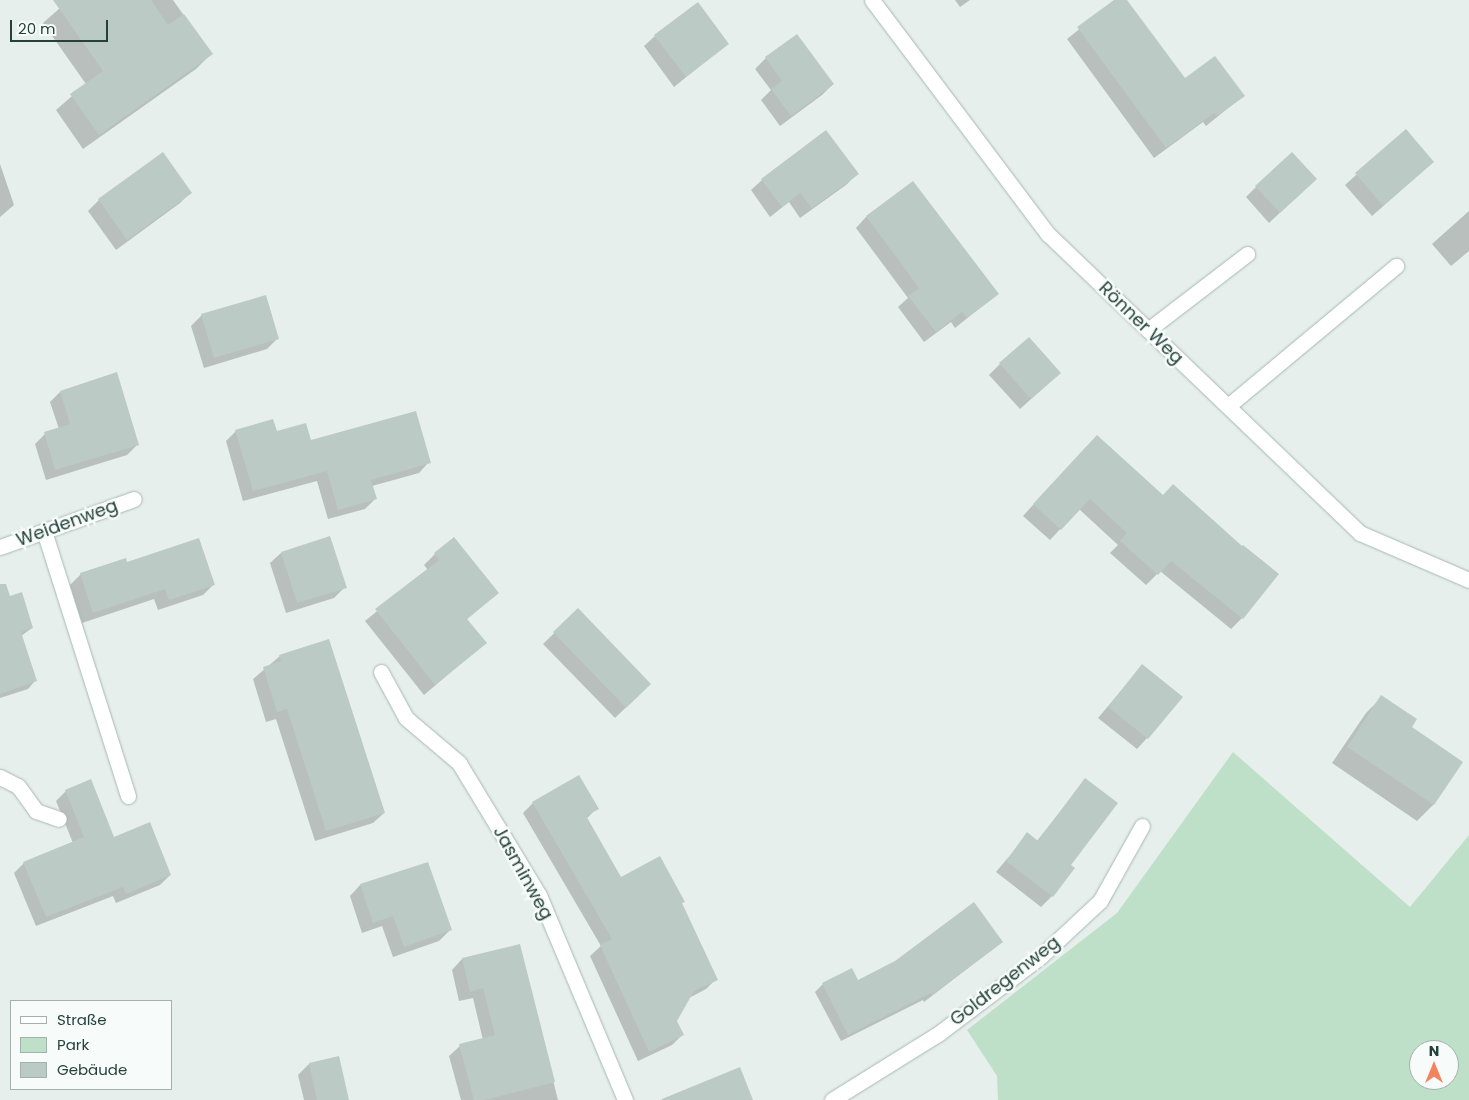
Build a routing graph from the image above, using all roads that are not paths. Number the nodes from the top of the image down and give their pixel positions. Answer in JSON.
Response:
{"nodes":[{"id":1,"x":872,"y":0,"type":"edge"},
{"id":2,"x":1247,"y":254,"type":"dead end"},
{"id":3,"x":1396,"y":266,"type":"dead end"},
{"id":4,"x":1148,"y":330,"type":"junction"},
{"id":5,"x":1228,"y":406,"type":"junction"},
{"id":6,"x":134,"y":499,"type":"dead end"},
{"id":7,"x":44,"y":532,"type":"junction"},
{"id":8,"x":0,"y":547,"type":"edge"},
{"id":9,"x":1469,"y":580,"type":"edge"},
{"id":10,"x":381,"y":672,"type":"dead end"},
{"id":11,"x":0,"y":777,"type":"edge"},
{"id":12,"x":128,"y":796,"type":"dead end"},
{"id":13,"x":59,"y":819,"type":"dead end"},
{"id":14,"x":1142,"y":826,"type":"dead end"},
{"id":15,"x":625,"y":1100,"type":"edge"},
{"id":16,"x":832,"y":1100,"type":"edge"}],
"edges":[{"from":1,"to":4,"type":"street","name":"Rönner Weg"},
{"from":2,"to":4,"type":"street"},
{"from":3,"to":5,"type":"street"},
{"from":4,"to":5,"type":"street","name":"Rönner Weg"},
{"from":5,"to":9,"type":"street","name":"Rönner Weg"},
{"from":6,"to":7,"type":"street","name":"Weidenweg"},
{"from":7,"to":8,"type":"street","name":"Weidenweg"},
{"from":7,"to":12,"type":"street"},
{"from":10,"to":15,"type":"street","name":"Jasminweg"},
{"from":11,"to":13,"type":"street"},
{"from":14,"to":16,"type":"street","name":"Goldregenweg"}]}
